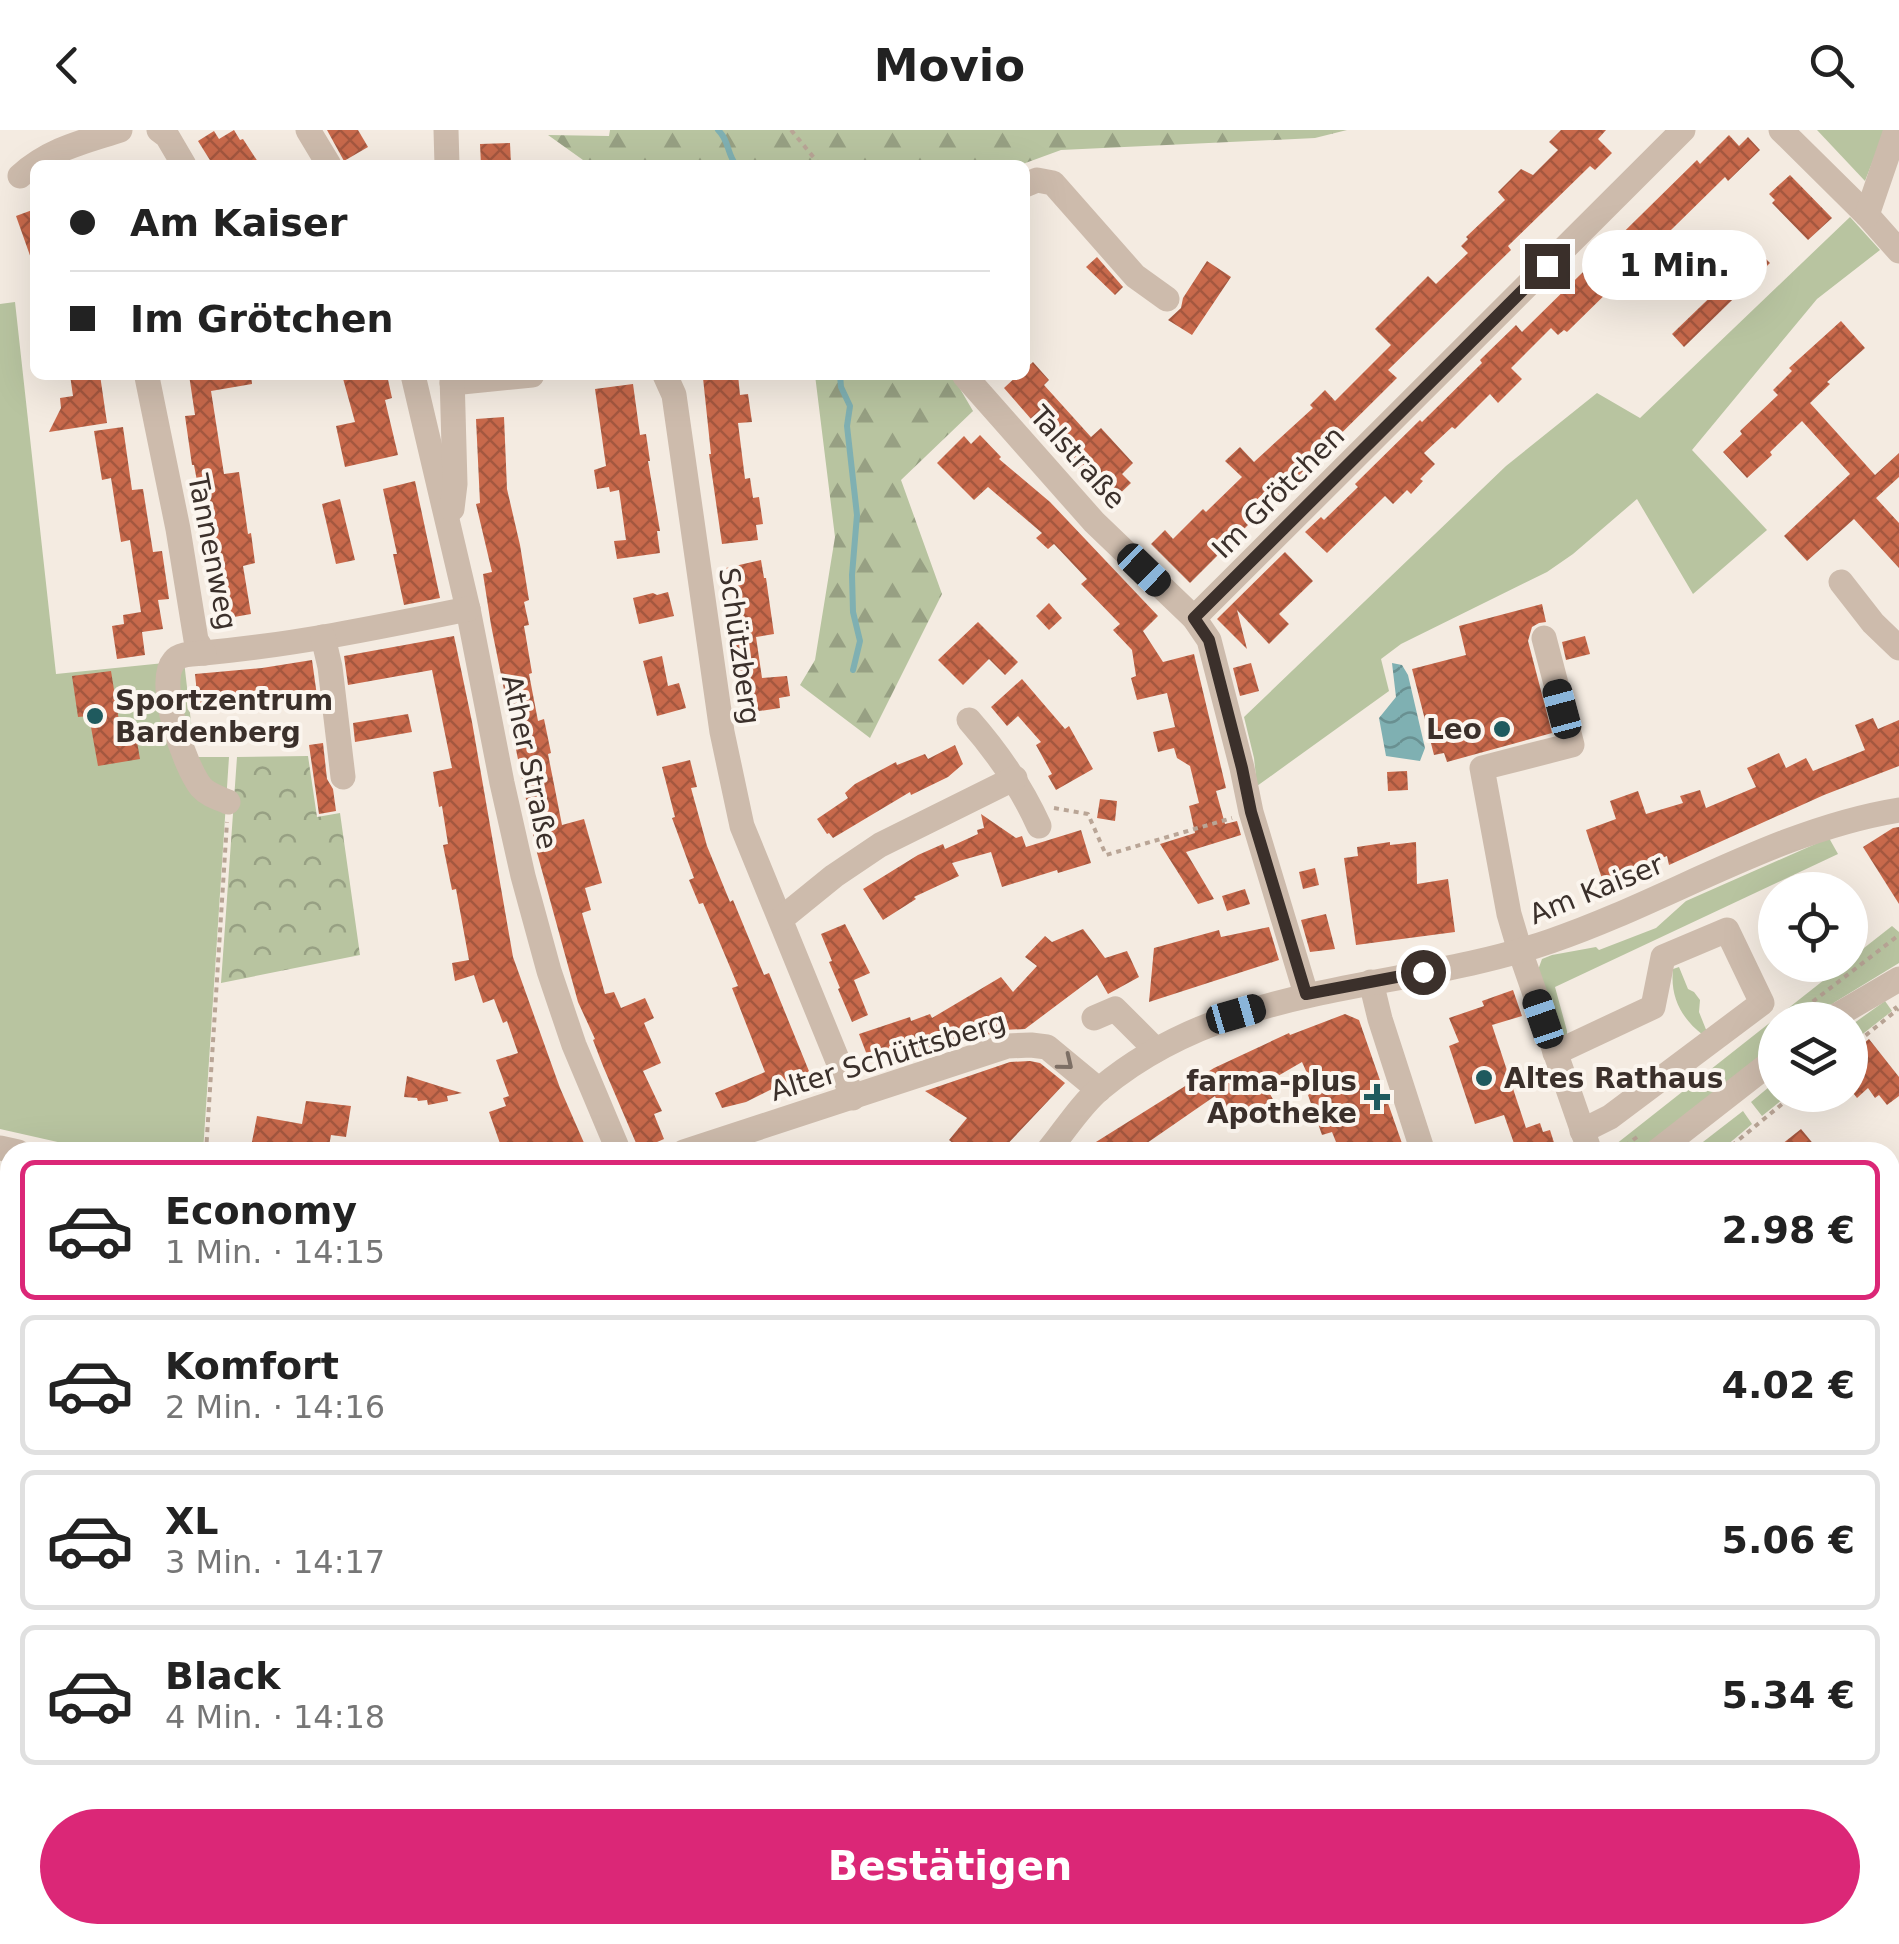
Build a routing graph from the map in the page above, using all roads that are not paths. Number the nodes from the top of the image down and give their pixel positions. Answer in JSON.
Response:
{"nodes":[{"id":1,"x":120,"y":130,"type":"edge"},
{"id":2,"x":159,"y":130,"type":"edge"},
{"id":3,"x":308,"y":130,"type":"edge"},
{"id":4,"x":446,"y":130,"type":"edge"},
{"id":5,"x":1682,"y":130,"type":"edge"},
{"id":6,"x":1781,"y":130,"type":"edge"},
{"id":7,"x":1896,"y":130,"type":"edge"},
{"id":8,"x":40,"y":160,"type":"edge"},
{"id":9,"x":181,"y":160,"type":"edge"},
{"id":10,"x":326,"y":160,"type":"edge"},
{"id":11,"x":447,"y":160,"type":"edge"},
{"id":12,"x":30,"y":167,"type":"edge"},
{"id":13,"x":20,"y":176,"type":"dead end"},
{"id":14,"x":1030,"y":182,"type":"edge"},
{"id":15,"x":1867,"y":214,"type":"junction"},
{"id":16,"x":1899,"y":251,"type":"edge"},
{"id":17,"x":1167,"y":299,"type":"dead end"},
{"id":18,"x":148,"y":380,"type":"edge"},
{"id":19,"x":414,"y":380,"type":"edge"},
{"id":20,"x":452,"y":380,"type":"edge"},
{"id":21,"x":667,"y":380,"type":"edge"},
{"id":22,"x":968,"y":380,"type":"edge"},
{"id":23,"x":450,"y":528,"type":"junction"},
{"id":24,"x":1840,"y":582,"type":"dead end"},
{"id":25,"x":468,"y":609,"type":"junction"},
{"id":26,"x":1194,"y":618,"type":"junction"},
{"id":27,"x":324,"y":637,"type":"junction"},
{"id":28,"x":1544,"y":638,"type":"dead end"},
{"id":29,"x":1899,"y":648,"type":"edge"},
{"id":30,"x":204,"y":653,"type":"junction"},
{"id":31,"x":969,"y":720,"type":"dead end"},
{"id":32,"x":344,"y":777,"type":"dead end"},
{"id":33,"x":1015,"y":778,"type":"junction"},
{"id":34,"x":228,"y":802,"type":"road end"},
{"id":35,"x":1899,"y":810,"type":"edge"},
{"id":36,"x":1034,"y":815,"type":"road end"},
{"id":37,"x":781,"y":919,"type":"junction"},
{"id":38,"x":1520,"y":951,"type":"junction"},
{"id":39,"x":1370,"y":982,"type":"junction"},
{"id":40,"x":1892,"y":983,"type":"edge"},
{"id":41,"x":1306,"y":994,"type":"junction"},
{"id":42,"x":1859,"y":1002,"type":"edge"},
{"id":43,"x":1094,"y":1018,"type":"dead end"},
{"id":44,"x":1156,"y":1050,"type":"junction"},
{"id":45,"x":1555,"y":1053,"type":"junction"},
{"id":46,"x":1758,"y":1072,"type":"edge"},
{"id":47,"x":1098,"y":1090,"type":"junction"},
{"id":48,"x":852,"y":1098,"type":"junction"},
{"id":49,"x":614,"y":1142,"type":"edge"},
{"id":50,"x":715,"y":1142,"type":"edge"},
{"id":51,"x":1055,"y":1142,"type":"edge"},
{"id":52,"x":1420,"y":1142,"type":"edge"},
{"id":53,"x":1586,"y":1142,"type":"edge"},
{"id":54,"x":1669,"y":1142,"type":"edge"}],
"edges":[{"from":1,"to":8,"type":"street"},
{"from":2,"to":9,"type":"street"},
{"from":3,"to":10,"type":"street"},
{"from":4,"to":11,"type":"street"},
{"from":5,"to":26,"type":"street","name":"Im Grötchen"},
{"from":6,"to":15,"type":"street"},
{"from":7,"to":15,"type":"street"},
{"from":12,"to":13,"type":"street"},
{"from":14,"to":17,"type":"street"},
{"from":15,"to":16,"type":"street"},
{"from":18,"to":30,"type":"street","name":"Tannenweg"},
{"from":19,"to":23,"type":"street","name":"Ather Straße"},
{"from":20,"to":23,"type":"street"},
{"from":21,"to":37,"type":"street","name":"Schützberg"},
{"from":22,"to":26,"type":"street","name":"Talstraße"},
{"from":23,"to":25,"type":"street","name":"Ather Straße"},
{"from":24,"to":29,"type":"street"},
{"from":25,"to":27,"type":"street","name":"Tannenweg"},
{"from":25,"to":49,"type":"street","name":"Ather Straße"},
{"from":26,"to":41,"type":"street"},
{"from":27,"to":30,"type":"street","name":"Tannenweg"},
{"from":27,"to":32,"type":"street"},
{"from":28,"to":38,"type":"street"},
{"from":30,"to":34,"type":"street"},
{"from":31,"to":33,"type":"street"},
{"from":33,"to":36,"type":"street"},
{"from":33,"to":37,"type":"street"},
{"from":35,"to":38,"type":"street","name":"Am Kaiser"},
{"from":37,"to":48,"type":"street","name":"Schützberg"},
{"from":38,"to":39,"type":"street","name":"Am Kaiser"},
{"from":38,"to":45,"type":"street"},
{"from":39,"to":41,"type":"street","name":"Am Kaiser"},
{"from":39,"to":52,"type":"street"},
{"from":40,"to":42,"type":"street"},
{"from":41,"to":44,"type":"street","name":"Am Kaiser"},
{"from":43,"to":44,"type":"street"},
{"from":44,"to":47,"type":"street","name":"Am Kaiser"},
{"from":45,"to":53,"type":"street"},
{"from":45,"to":53,"type":"street"},
{"from":46,"to":54,"type":"street"},
{"from":48,"to":47,"type":"street","name":"Alter Schüttsberg","one_way":true},
{"from":47,"to":51,"type":"street","name":"Am Kaiser"},
{"from":48,"to":50,"type":"street","name":"Alter Schüttsberg"}]}
